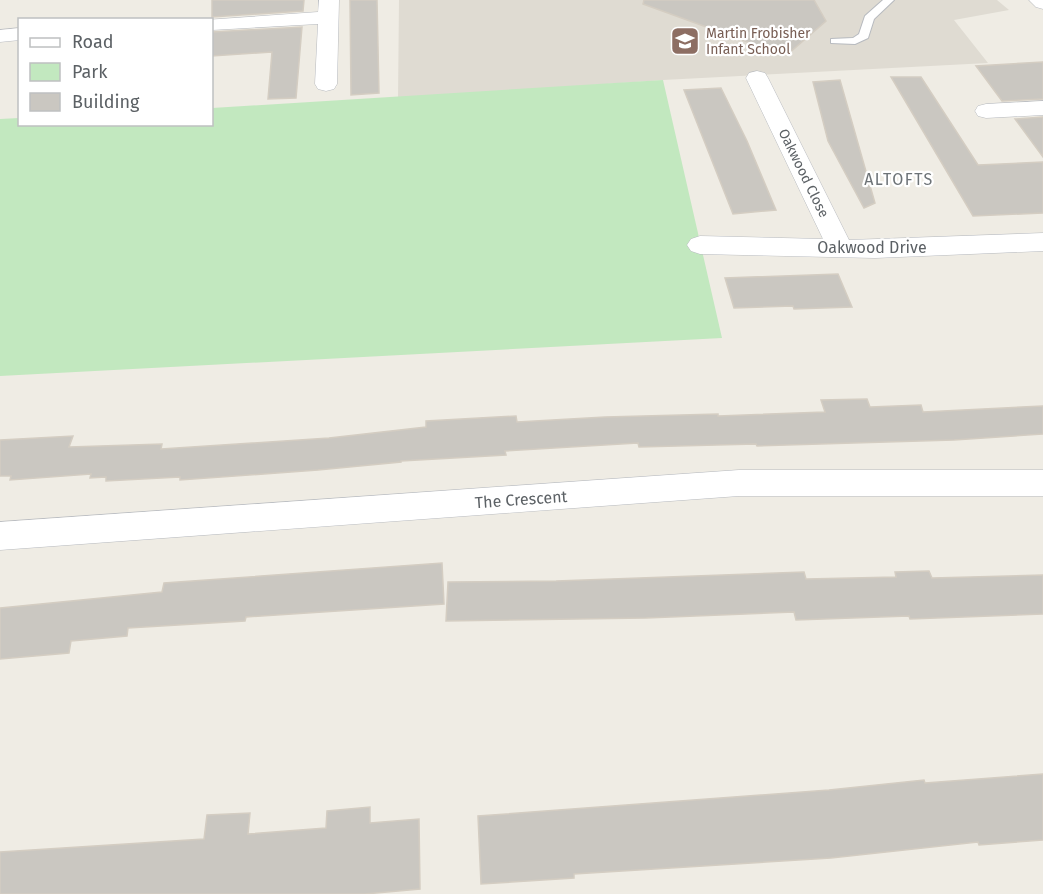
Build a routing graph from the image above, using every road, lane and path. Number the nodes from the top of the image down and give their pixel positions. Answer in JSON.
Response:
{"nodes":[{"id":1,"x":889,"y":0,"type":"edge"},
{"id":2,"x":1039,"y":0,"type":"edge"},
{"id":3,"x":1043,"y":3,"type":"edge"},
{"id":4,"x":329,"y":9,"type":"edge"},
{"id":5,"x":213,"y":24,"type":"edge"},
{"id":6,"x":18,"y":34,"type":"edge"},
{"id":7,"x":0,"y":36,"type":"edge"},
{"id":8,"x":835,"y":41,"type":"dead end"},
{"id":9,"x":326,"y":84,"type":"dead end"},
{"id":10,"x":772,"y":91,"type":"dead end"},
{"id":11,"x":1043,"y":108,"type":"edge"},
{"id":12,"x":1000,"y":132,"type":"dead end"},
{"id":13,"x":1043,"y":242,"type":"edge"},
{"id":14,"x":700,"y":245,"type":"dead end"},
{"id":15,"x":840,"y":248,"type":"junction"},
{"id":16,"x":1043,"y":483,"type":"edge"},
{"id":17,"x":0,"y":536,"type":"edge"}],
"edges":[{"from":1,"to":8,"type":"lane"},
{"from":2,"to":3,"type":"street"},
{"from":4,"to":5,"type":"street"},
{"from":4,"to":9,"type":"street"},
{"from":6,"to":7,"type":"street"},
{"from":10,"to":15,"type":"street","name":"Oakwood Close"},
{"from":11,"to":12,"type":"street"},
{"from":13,"to":15,"type":"street","name":"Oakwood Drive"},
{"from":14,"to":15,"type":"street","name":"Oakwood Drive"},
{"from":16,"to":17,"type":"street","name":"The Crescent"}]}
